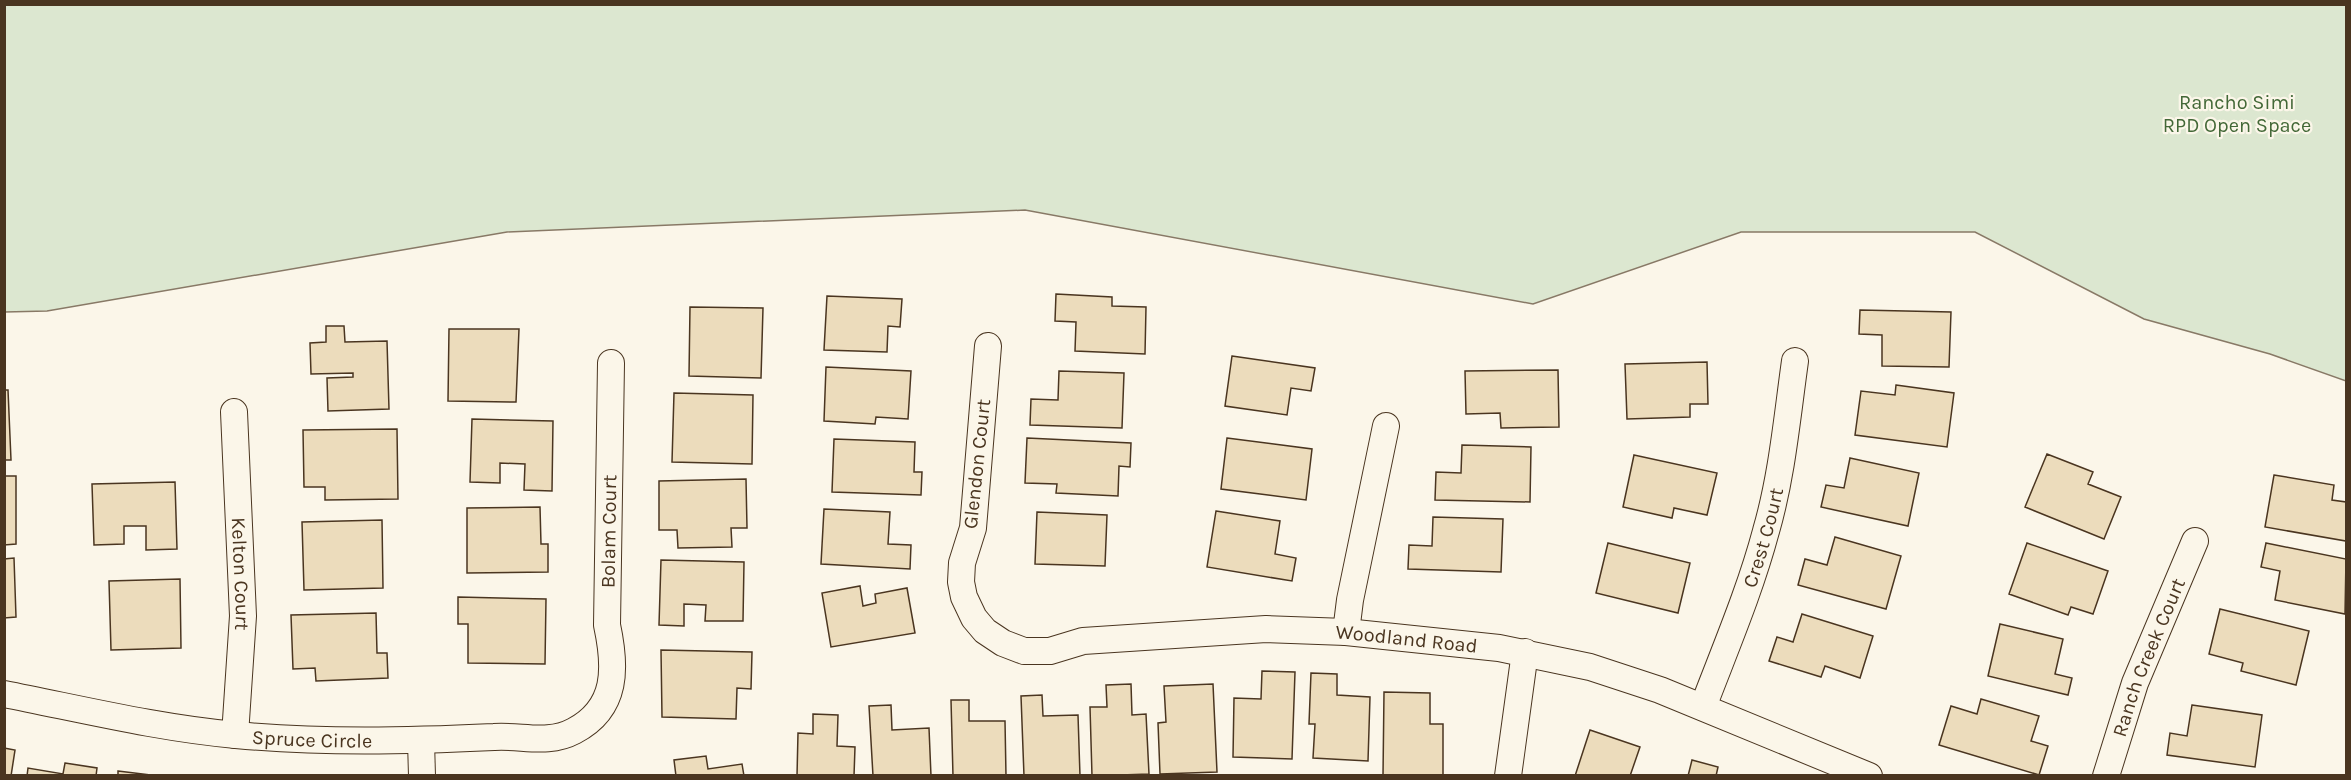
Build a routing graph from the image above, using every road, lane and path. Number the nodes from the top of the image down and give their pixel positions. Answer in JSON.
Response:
{"nodes":[{"id":1,"x":988,"y":346,"type":"dead end"},
{"id":2,"x":1795,"y":361,"type":"dead end"},
{"id":3,"x":610,"y":363,"type":"dead end"},
{"id":4,"x":234,"y":412,"type":"dead end"},
{"id":5,"x":1386,"y":426,"type":"dead end"},
{"id":6,"x":2195,"y":541,"type":"dead end"},
{"id":7,"x":961,"y":582,"type":"joint"},
{"id":8,"x":1346,"y":632,"type":"junction"},
{"id":9,"x":1525,"y":652,"type":"junction"},
{"id":10,"x":4,"y":694,"type":"edge"},
{"id":11,"x":606,"y":698,"type":"joint"},
{"id":12,"x":1703,"y":707,"type":"junction"},
{"id":13,"x":235,"y":735,"type":"junction"},
{"id":14,"x":421,"y":741,"type":"junction"},
{"id":15,"x":422,"y":776,"type":"edge"},
{"id":16,"x":1508,"y":776,"type":"edge"},
{"id":17,"x":1869,"y":776,"type":"edge"},
{"id":18,"x":2106,"y":776,"type":"edge"}],
"edges":[{"from":1,"to":7,"type":"street","name":"Glendon Court"},
{"from":2,"to":12,"type":"street","name":"Crest Court"},
{"from":3,"to":11,"type":"street","name":"Bolam Court"},
{"from":4,"to":13,"type":"street","name":"Kelton Court"},
{"from":5,"to":8,"type":"street"},
{"from":6,"to":18,"type":"street","name":"Ranch Creek Court"},
{"from":7,"to":8,"type":"street","name":"Woodland Road"},
{"from":8,"to":9,"type":"street","name":"Woodland Road"},
{"from":9,"to":12,"type":"street","name":"Woodland Road"},
{"from":9,"to":16,"type":"street"},
{"from":10,"to":13,"type":"street","name":"Spruce Circle"},
{"from":11,"to":14,"type":"street","name":"Spruce Circle"},
{"from":12,"to":17,"type":"street","name":"Woodland Road"},
{"from":13,"to":14,"type":"street","name":"Spruce Circle"},
{"from":14,"to":15,"type":"street"}]}
